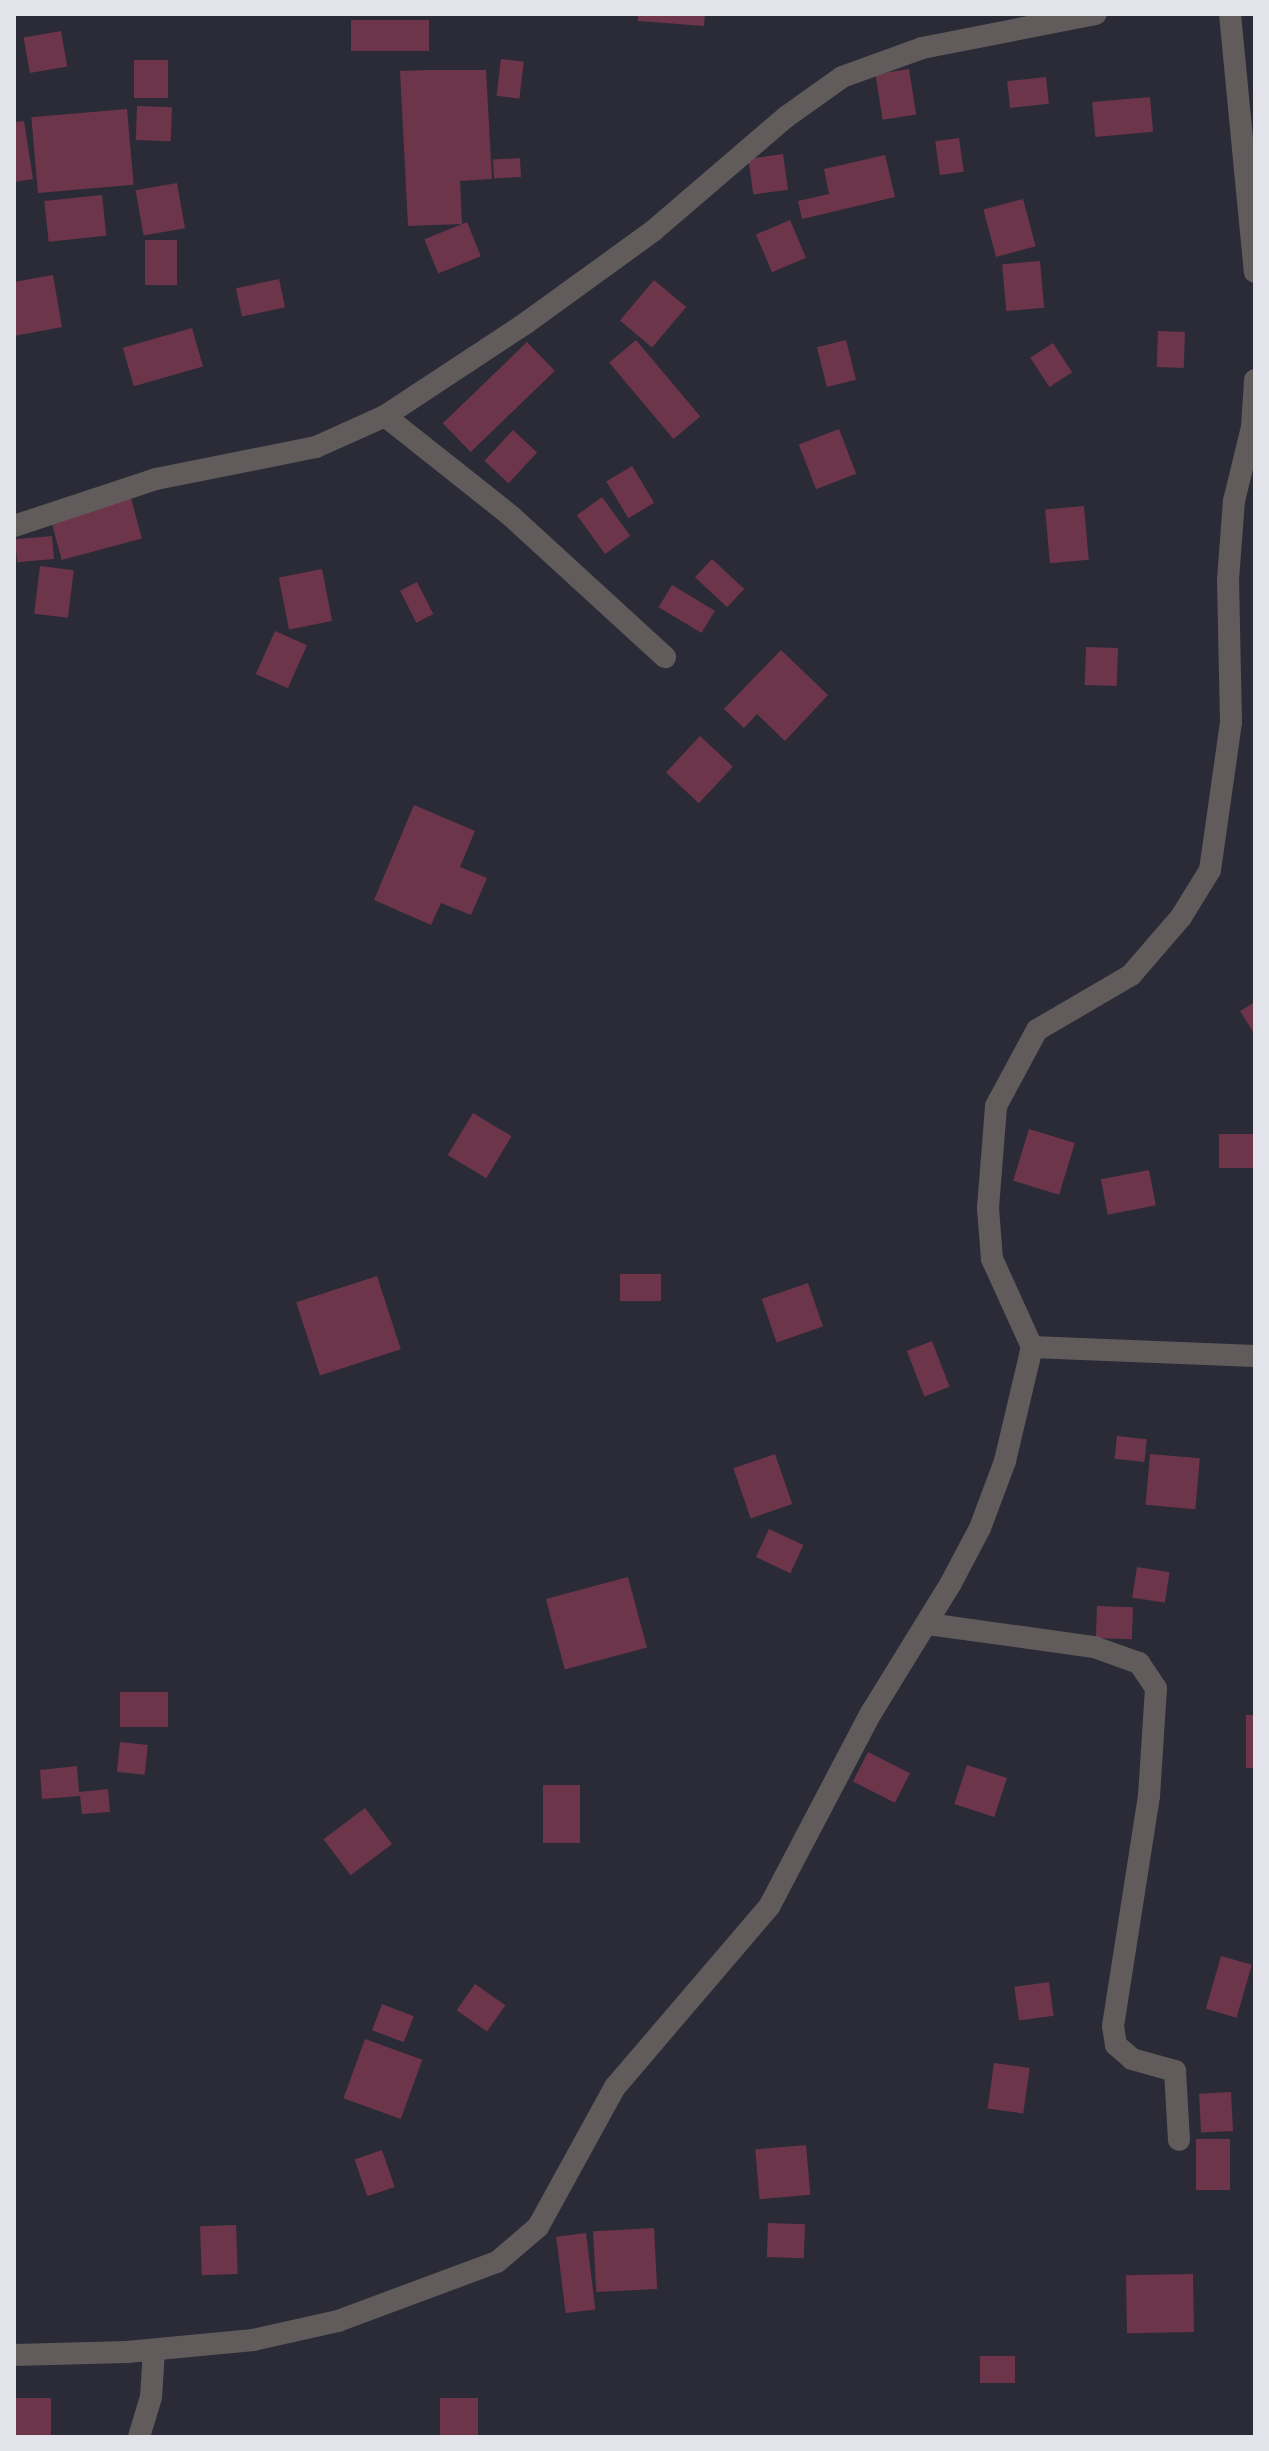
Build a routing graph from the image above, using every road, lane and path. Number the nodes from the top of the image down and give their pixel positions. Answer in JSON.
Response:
{"nodes":[{"id":1,"x":1096,"y":14,"type":"edge"},
{"id":2,"x":1230,"y":14,"type":"edge"},
{"id":3,"x":1255,"y":272,"type":"edge"},
{"id":4,"x":1255,"y":380,"type":"edge"},
{"id":5,"x":385,"y":416,"type":"junction"},
{"id":6,"x":14,"y":526,"type":"edge"},
{"id":7,"x":665,"y":657,"type":"dead end"},
{"id":8,"x":1032,"y":1347,"type":"junction"},
{"id":9,"x":1255,"y":1356,"type":"edge"},
{"id":10,"x":928,"y":1624,"type":"junction"},
{"id":11,"x":1179,"y":2140,"type":"dead end"},
{"id":12,"x":154,"y":2350,"type":"junction"},
{"id":13,"x":14,"y":2355,"type":"edge"},
{"id":14,"x":139,"y":2437,"type":"edge"}],
"edges":[{"from":1,"to":5,"type":"street"},
{"from":2,"to":3,"type":"street"},
{"from":4,"to":8,"type":"street"},
{"from":5,"to":6,"type":"street"},
{"from":5,"to":7,"type":"street"},
{"from":8,"to":9,"type":"street"},
{"from":8,"to":10,"type":"street"},
{"from":10,"to":11,"type":"street"},
{"from":10,"to":12,"type":"street"},
{"from":12,"to":13,"type":"street"},
{"from":12,"to":14,"type":"street"}]}
